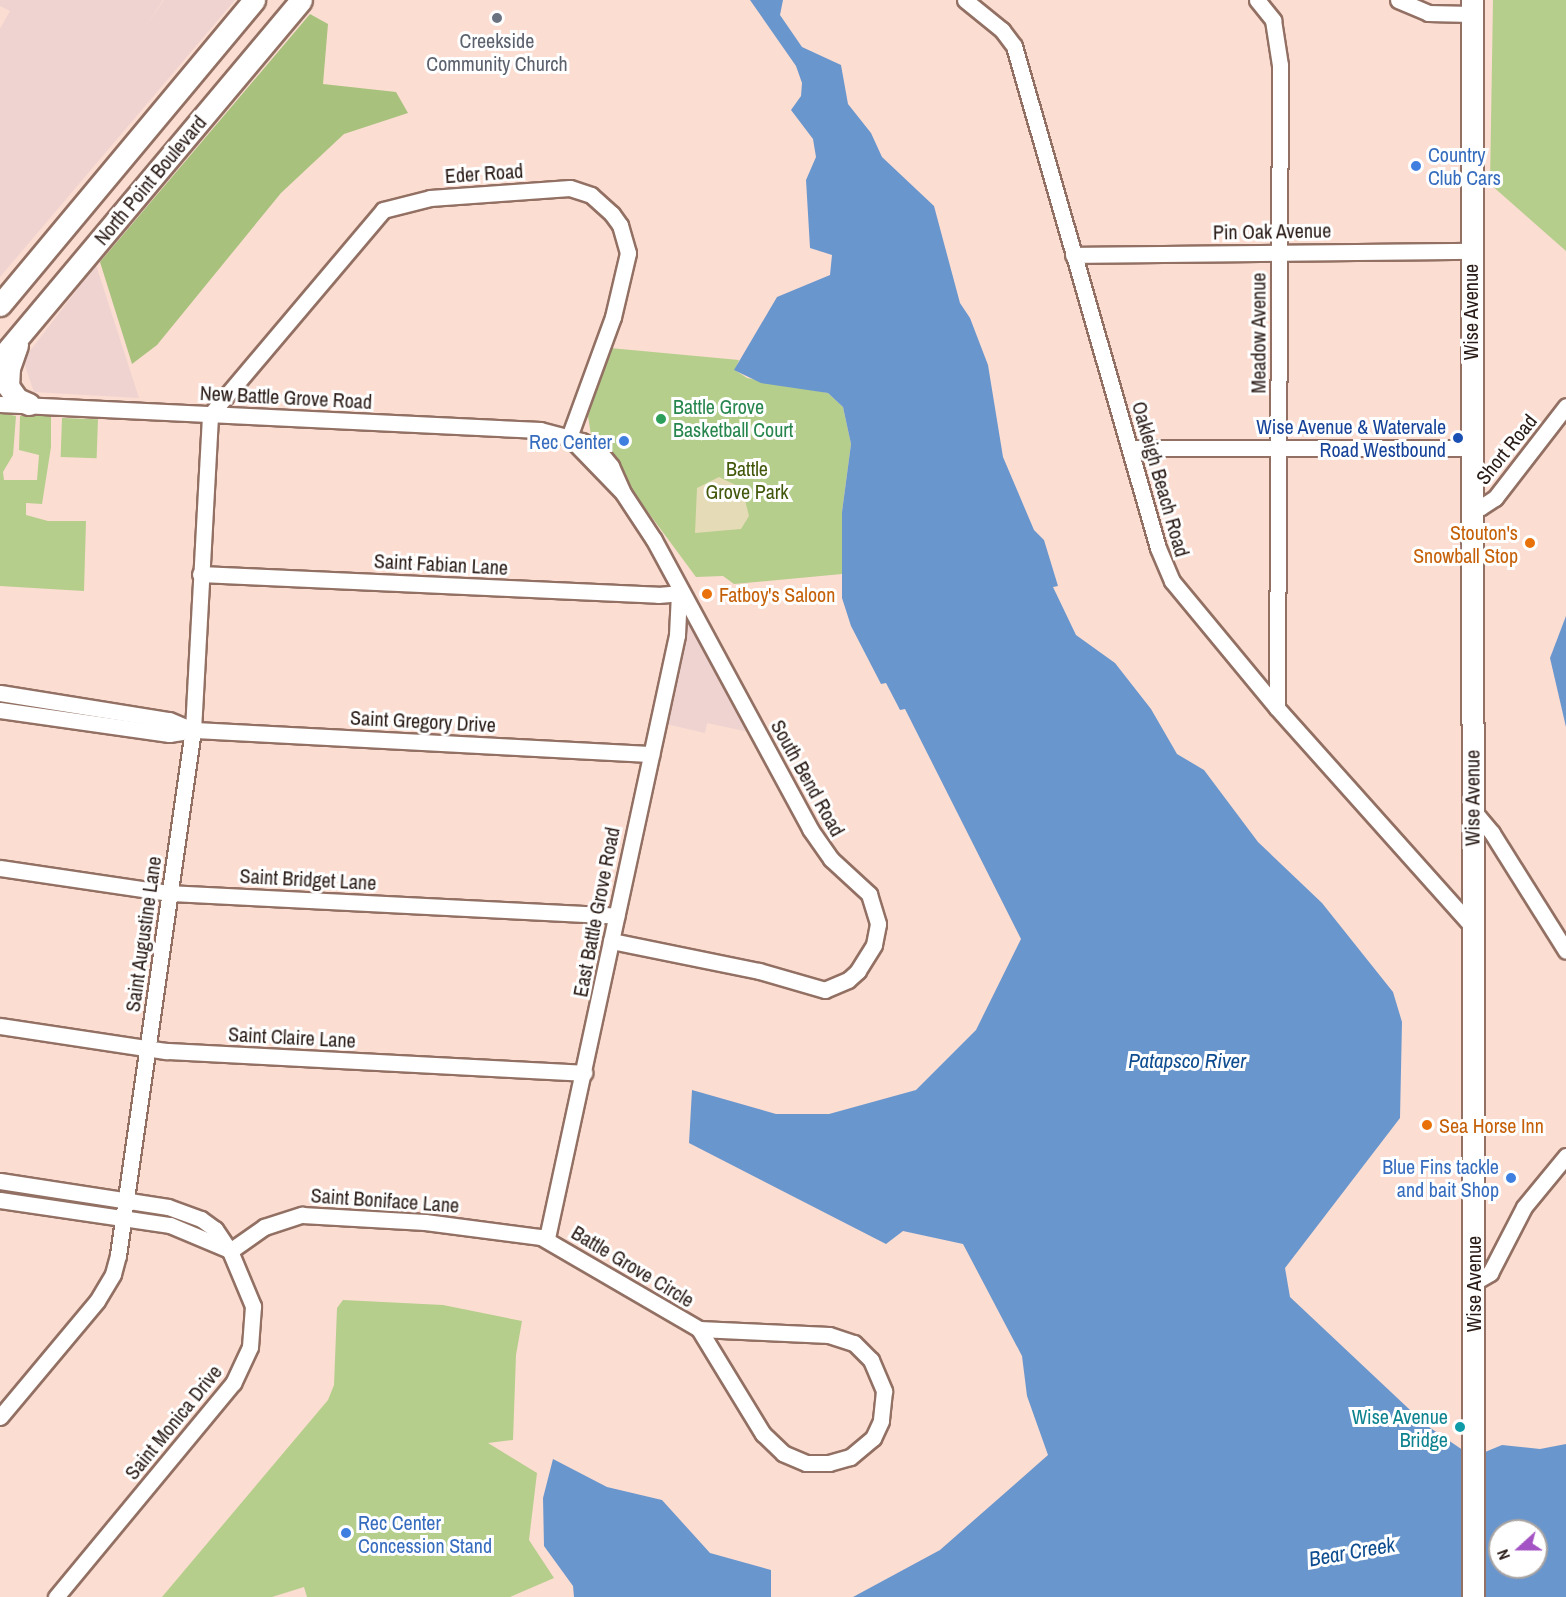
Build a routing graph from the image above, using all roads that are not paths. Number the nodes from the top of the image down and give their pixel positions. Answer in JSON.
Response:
{"nodes":[{"id":1,"x":254,"y":0,"type":"edge"},
{"id":2,"x":301,"y":0,"type":"edge"},
{"id":3,"x":965,"y":0,"type":"edge"},
{"id":4,"x":1257,"y":0,"type":"edge"},
{"id":5,"x":1398,"y":0,"type":"edge"},
{"id":6,"x":1472,"y":7,"type":"edge"},
{"id":7,"x":156,"y":116,"type":"junction"},
{"id":8,"x":183,"y":140,"type":"junction"},
{"id":9,"x":1470,"y":251,"type":"junction"},
{"id":10,"x":1279,"y":252,"type":"junction"},
{"id":11,"x":1074,"y":255,"type":"junction"},
{"id":12,"x":0,"y":305,"type":"edge"},
{"id":13,"x":20,"y":336,"type":"junction"},
{"id":14,"x":0,"y":360,"type":"edge"},
{"id":15,"x":0,"y":404,"type":"edge"},
{"id":16,"x":29,"y":404,"type":"junction"},
{"id":17,"x":1566,"y":406,"type":"edge"},
{"id":18,"x":210,"y":415,"type":"junction"},
{"id":19,"x":569,"y":437,"type":"junction"},
{"id":20,"x":1280,"y":446,"type":"junction"},
{"id":21,"x":1130,"y":448,"type":"junction"},
{"id":22,"x":1470,"y":448,"type":"junction"},
{"id":23,"x":1470,"y":507,"type":"junction"},
{"id":24,"x":200,"y":574,"type":"junction"},
{"id":25,"x":679,"y":593,"type":"junction"},
{"id":26,"x":0,"y":693,"type":"edge"},
{"id":27,"x":1277,"y":708,"type":"junction"},
{"id":28,"x":0,"y":710,"type":"edge"},
{"id":29,"x":193,"y":730,"type":"junction"},
{"id":30,"x":651,"y":754,"type":"junction"},
{"id":31,"x":1472,"y":809,"type":"junction"},
{"id":32,"x":0,"y":868,"type":"edge"},
{"id":33,"x":170,"y":893,"type":"junction"},
{"id":34,"x":616,"y":916,"type":"junction"},
{"id":35,"x":1473,"y":927,"type":"junction"},
{"id":36,"x":611,"y":941,"type":"junction"},
{"id":37,"x":1566,"y":951,"type":"edge"},
{"id":38,"x":0,"y":1026,"type":"edge"},
{"id":39,"x":147,"y":1049,"type":"junction"},
{"id":40,"x":584,"y":1073,"type":"junction"},
{"id":41,"x":1566,"y":1156,"type":"edge"},
{"id":42,"x":0,"y":1182,"type":"edge"},
{"id":43,"x":0,"y":1200,"type":"edge"},
{"id":44,"x":126,"y":1201,"type":"junction"},
{"id":45,"x":123,"y":1220,"type":"junction"},
{"id":46,"x":547,"y":1238,"type":"junction"},
{"id":47,"x":230,"y":1251,"type":"junction"},
{"id":48,"x":1473,"y":1283,"type":"junction"},
{"id":49,"x":699,"y":1329,"type":"junction"},
{"id":50,"x":0,"y":1417,"type":"edge"},
{"id":51,"x":56,"y":1597,"type":"edge"},
{"id":52,"x":1473,"y":1597,"type":"edge"}],
"edges":[{"from":1,"to":7,"type":"main road","name":"North Point Boulevard"},
{"from":2,"to":8,"type":"main road","name":"North Point Boulevard"},
{"from":3,"to":11,"type":"street","name":"Oakleigh Beach Road"},
{"from":4,"to":10,"type":"street","name":"Meadow Avenue"},
{"from":5,"to":6,"type":"street"},
{"from":6,"to":9,"type":"main road","name":"Wise Avenue"},
{"from":7,"to":8,"type":"main road"},
{"from":7,"to":12,"type":"main road","name":"North Point Boulevard"},
{"from":8,"to":13,"type":"main road","name":"North Point Boulevard"},
{"from":9,"to":10,"type":"street","name":"Pin Oak Avenue"},
{"from":9,"to":22,"type":"main road","name":"Wise Avenue"},
{"from":10,"to":11,"type":"street","name":"Pin Oak Avenue"},
{"from":10,"to":20,"type":"street","name":"Meadow Avenue"},
{"from":11,"to":21,"type":"street","name":"Oakleigh Beach Road"},
{"from":13,"to":14,"type":"main road","name":"North Point Boulevard"},
{"from":13,"to":16,"type":"main road"},
{"from":15,"to":16,"type":"street","name":"New Battle Grove Road"},
{"from":16,"to":18,"type":"street","name":"New Battle Grove Road"},
{"from":17,"to":23,"type":"street","name":"Short Road"},
{"from":18,"to":19,"type":"street","name":"New Battle Grove Road"},
{"from":18,"to":19,"type":"street","name":"Eder Road"},
{"from":18,"to":24,"type":"street","name":"Saint Augustine Lane"},
{"from":19,"to":25,"type":"street"},
{"from":20,"to":21,"type":"street"},
{"from":20,"to":22,"type":"street"},
{"from":20,"to":27,"type":"street","name":"Meadow Avenue"},
{"from":21,"to":27,"type":"street","name":"Oakleigh Beach Road"},
{"from":22,"to":23,"type":"main road","name":"Wise Avenue"},
{"from":23,"to":31,"type":"main road","name":"Wise Avenue"},
{"from":24,"to":25,"type":"street","name":"Saint Fabian Lane"},
{"from":24,"to":29,"type":"street","name":"Saint Augustine Lane"},
{"from":25,"to":30,"type":"street","name":"East Battle Grove Road"},
{"from":25,"to":36,"type":"street","name":"South Bend Road"},
{"from":26,"to":29,"type":"street","name":"Saint Gregory Drive"},
{"from":27,"to":35,"type":"street","name":"Oakleigh Beach Road"},
{"from":28,"to":29,"type":"street","name":"Saint Gregory Drive"},
{"from":29,"to":30,"type":"street","name":"Saint Gregory Drive"},
{"from":29,"to":33,"type":"street","name":"Saint Augustine Lane"},
{"from":30,"to":34,"type":"street","name":"East Battle Grove Road"},
{"from":31,"to":35,"type":"main road","name":"Wise Avenue"},
{"from":31,"to":37,"type":"street"},
{"from":32,"to":33,"type":"street","name":"Saint Bridget Lane"},
{"from":33,"to":34,"type":"street","name":"Saint Bridget Lane"},
{"from":33,"to":39,"type":"street","name":"Saint Augustine Lane"},
{"from":34,"to":36,"type":"street","name":"East Battle Grove Road"},
{"from":35,"to":48,"type":"main road","name":"Wise Avenue"},
{"from":36,"to":40,"type":"street","name":"East Battle Grove Road"},
{"from":38,"to":39,"type":"street","name":"Saint Claire Lane"},
{"from":39,"to":40,"type":"street","name":"Saint Claire Lane"},
{"from":39,"to":44,"type":"street","name":"Saint Augustine Lane"},
{"from":40,"to":46,"type":"street","name":"East Battle Grove Road"},
{"from":41,"to":48,"type":"street"},
{"from":42,"to":44,"type":"street","name":"Saint Monica Drive"},
{"from":43,"to":45,"type":"street"},
{"from":44,"to":45,"type":"street","name":"Saint Augustine Lane"},
{"from":44,"to":47,"type":"street","name":"Saint Monica Drive"},
{"from":45,"to":47,"type":"street"},
{"from":45,"to":50,"type":"street","name":"Saint Augustine Lane"},
{"from":46,"to":47,"type":"street","name":"Saint Boniface Lane"},
{"from":46,"to":49,"type":"street","name":"Battle Grove Circle"},
{"from":47,"to":51,"type":"street","name":"Saint Monica Drive"},
{"from":48,"to":52,"type":"main road","name":"Wise Avenue"},
{"from":49,"to":49,"type":"street","name":"Battle Grove Circle"}]}
